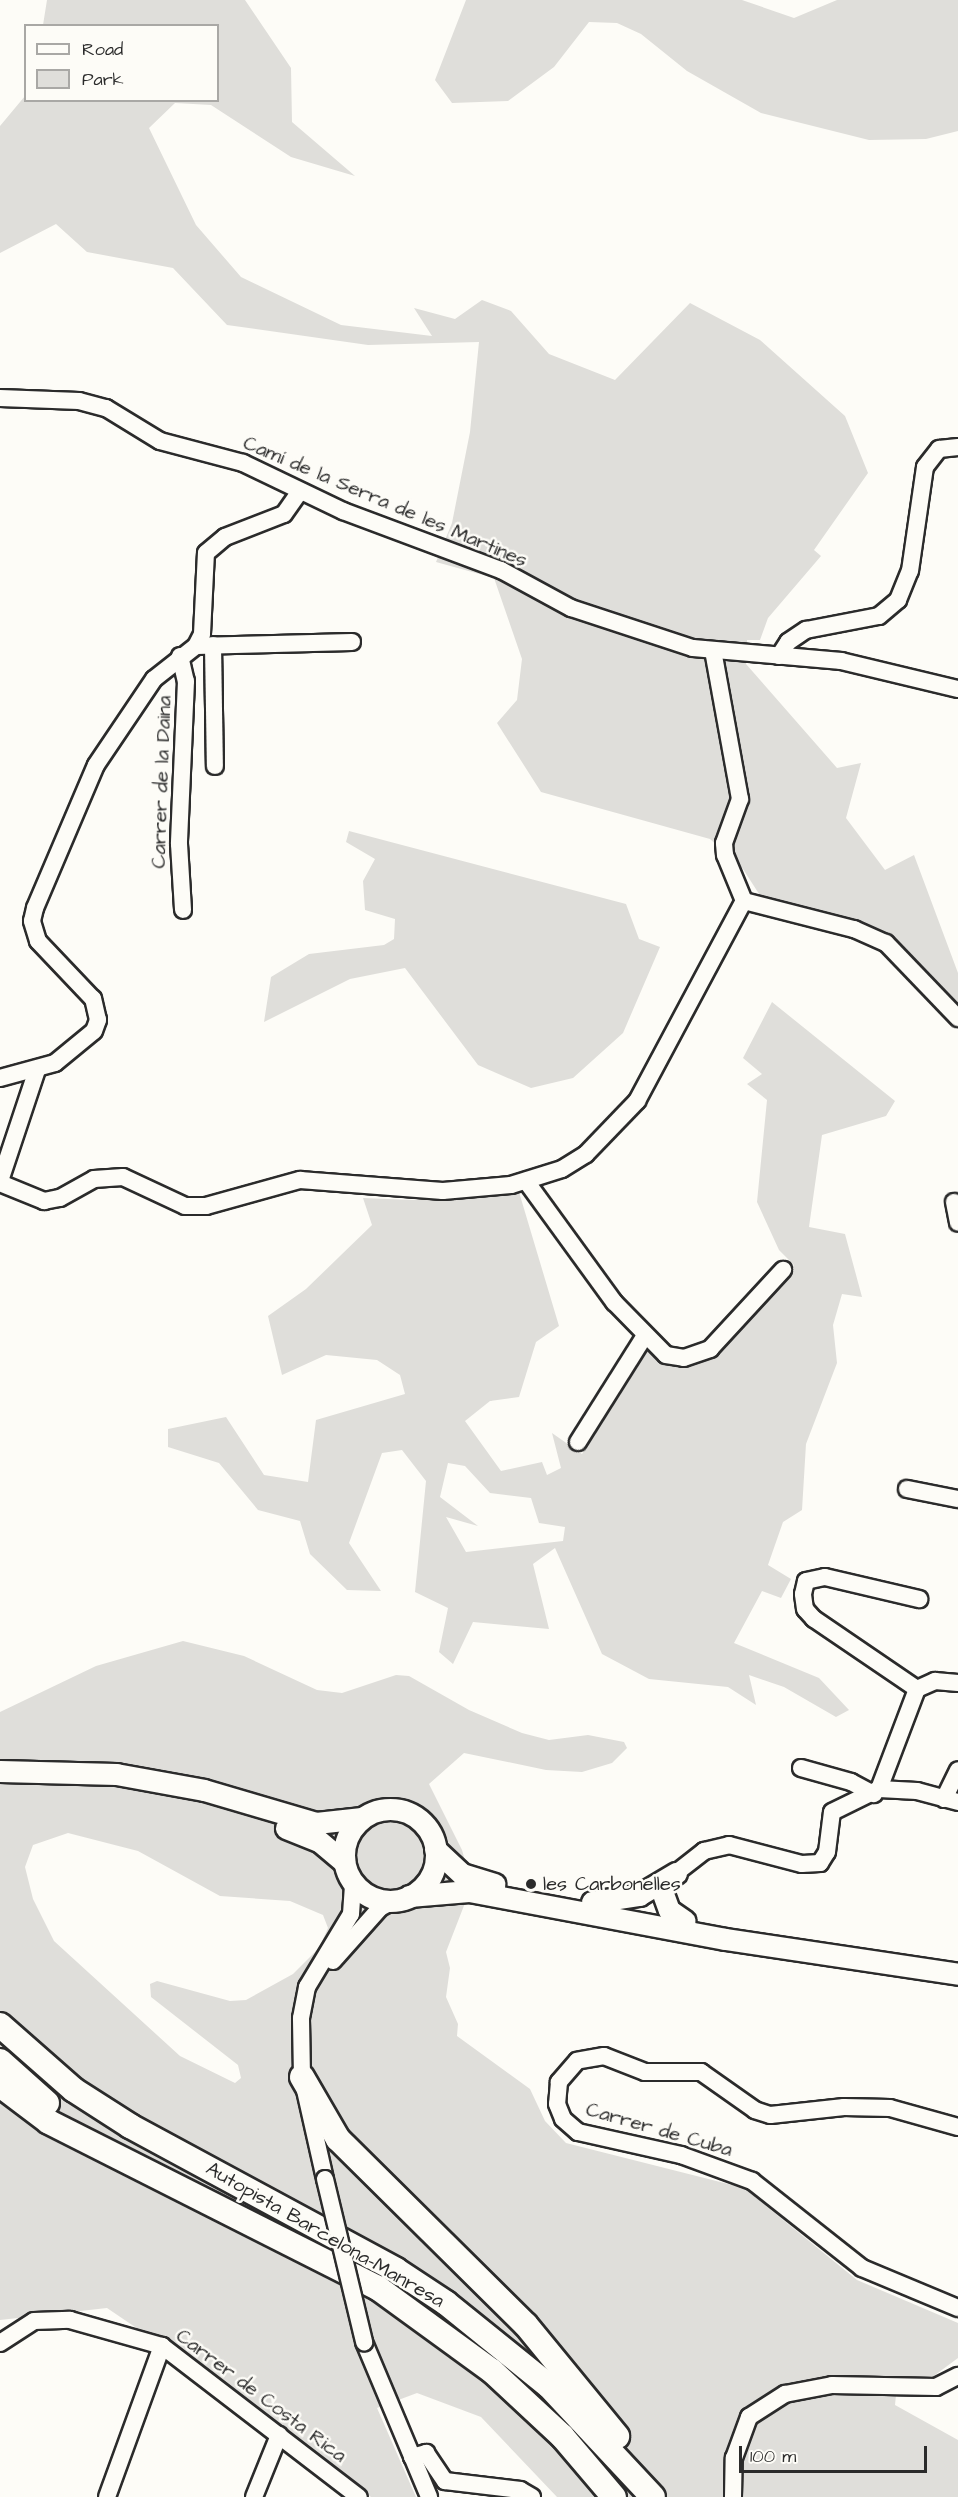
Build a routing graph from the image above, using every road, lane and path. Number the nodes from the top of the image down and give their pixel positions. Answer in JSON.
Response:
{"nodes":[{"id":1,"x":0,"y":398,"type":"edge"},
{"id":2,"x":958,"y":447,"type":"edge"},
{"id":3,"x":300,"y":491,"type":"junction"},
{"id":4,"x":352,"y":642,"type":"dead end"},
{"id":5,"x":204,"y":645,"type":"junction"},
{"id":6,"x":713,"y":651,"type":"junction"},
{"id":7,"x":779,"y":656,"type":"junction"},
{"id":8,"x":180,"y":657,"type":"junction"},
{"id":9,"x":958,"y":689,"type":"edge"},
{"id":10,"x":215,"y":766,"type":"dead end"},
{"id":11,"x":744,"y":901,"type":"junction"},
{"id":12,"x":183,"y":910,"type":"dead end"},
{"id":13,"x":958,"y":1018,"type":"edge"},
{"id":14,"x":37,"y":1070,"type":"junction"},
{"id":15,"x":0,"y":1078,"type":"edge"},
{"id":16,"x":526,"y":1181,"type":"junction"},
{"id":17,"x":0,"y":1182,"type":"edge"},
{"id":18,"x":954,"y":1202,"type":"dead end"},
{"id":19,"x":958,"y":1223,"type":"edge"},
{"id":20,"x":783,"y":1270,"type":"dead end"},
{"id":21,"x":644,"y":1337,"type":"junction"},
{"id":22,"x":578,"y":1442,"type":"dead end"},
{"id":23,"x":907,"y":1489,"type":"dead end"},
{"id":24,"x":958,"y":1499,"type":"edge"},
{"id":25,"x":919,"y":1599,"type":"dead end"},
{"id":26,"x":958,"y":1683,"type":"edge"},
{"id":27,"x":917,"y":1689,"type":"junction"},
{"id":28,"x":801,"y":1768,"type":"dead end"},
{"id":29,"x":0,"y":1770,"type":"edge"},
{"id":30,"x":958,"y":1770,"type":"edge"},
{"id":31,"x":0,"y":1781,"type":"edge"},
{"id":32,"x":876,"y":1792,"type":"junction"},
{"id":33,"x":951,"y":1801,"type":"edge"},
{"id":34,"x":362,"y":1818,"type":"junction"},
{"id":35,"x":435,"y":1849,"type":"junction"},
{"id":36,"x":344,"y":1862,"type":"junction"},
{"id":37,"x":676,"y":1873,"type":"junction"},
{"id":38,"x":352,"y":1882,"type":"junction"},
{"id":39,"x":662,"y":1891,"type":"junction"},
{"id":40,"x":402,"y":1898,"type":"junction"},
{"id":41,"x":592,"y":1902,"type":"junction"},
{"id":42,"x":650,"y":1914,"type":"junction"},
{"id":43,"x":618,"y":1920,"type":"junction"},
{"id":44,"x":685,"y":1921,"type":"junction"},
{"id":45,"x":798,"y":1948,"type":"junction"},
{"id":46,"x":958,"y":1974,"type":"edge"},
{"id":47,"x":313,"y":1976,"type":"junction"},
{"id":48,"x":0,"y":2025,"type":"edge"},
{"id":49,"x":0,"y":2061,"type":"edge"},
{"id":50,"x":302,"y":2077,"type":"junction"},
{"id":51,"x":0,"y":2085,"type":"edge"},
{"id":52,"x":958,"y":2127,"type":"edge"},
{"id":53,"x":107,"y":2149,"type":"junction"},
{"id":54,"x":958,"y":2307,"type":"edge"},
{"id":55,"x":0,"y":2343,"type":"edge"},
{"id":56,"x":162,"y":2346,"type":"junction"},
{"id":57,"x":958,"y":2376,"type":"edge"},
{"id":58,"x":279,"y":2435,"type":"junction"},
{"id":59,"x":412,"y":2457,"type":"junction"},
{"id":60,"x":454,"y":2491,"type":"edge"},
{"id":61,"x":107,"y":2497,"type":"edge"},
{"id":62,"x":254,"y":2497,"type":"edge"},
{"id":63,"x":358,"y":2497,"type":"edge"},
{"id":64,"x":429,"y":2497,"type":"edge"},
{"id":65,"x":532,"y":2497,"type":"edge"},
{"id":66,"x":614,"y":2497,"type":"edge"},
{"id":67,"x":654,"y":2497,"type":"edge"},
{"id":68,"x":734,"y":2497,"type":"edge"}],
"edges":[{"from":1,"to":3,"type":"street","name":"Camí de la Serra de les Martines"},
{"from":2,"to":7,"type":"street"},
{"from":3,"to":5,"type":"street"},
{"from":3,"to":6,"type":"street","name":"Camí de la Serra de les Martines"},
{"from":4,"to":5,"type":"street"},
{"from":5,"to":8,"type":"street"},
{"from":5,"to":10,"type":"street"},
{"from":6,"to":7,"type":"street","name":"Camí de la Serra de les Martines"},
{"from":6,"to":11,"type":"street"},
{"from":7,"to":9,"type":"street","name":"Camí de la Serra de les Martines"},
{"from":8,"to":12,"type":"street","name":"Carrer de la Daina"},
{"from":8,"to":14,"type":"street"},
{"from":11,"to":13,"type":"street"},
{"from":11,"to":16,"type":"street"},
{"from":14,"to":15,"type":"street"},
{"from":14,"to":17,"type":"street"},
{"from":16,"to":17,"type":"street"},
{"from":16,"to":21,"type":"street"},
{"from":18,"to":19,"type":"street"},
{"from":20,"to":21,"type":"street"},
{"from":21,"to":22,"type":"street"},
{"from":23,"to":24,"type":"street"},
{"from":25,"to":27,"type":"street"},
{"from":26,"to":27,"type":"street"},
{"from":27,"to":32,"type":"street"},
{"from":28,"to":32,"type":"street"},
{"from":29,"to":34,"type":"main road"},
{"from":30,"to":33,"type":"street"},
{"from":31,"to":36,"type":"main road"},
{"from":32,"to":33,"type":"street"},
{"from":32,"to":37,"type":"street"},
{"from":34,"to":35,"type":"main road"},
{"from":34,"to":36,"type":"main road"},
{"from":35,"to":40,"type":"main road"},
{"from":35,"to":41,"type":"main road"},
{"from":36,"to":38,"type":"main road"},
{"from":37,"to":39,"type":"main road"},
{"from":37,"to":41,"type":"main road"},
{"from":38,"to":40,"type":"main road"},
{"from":38,"to":47,"type":"street"},
{"from":39,"to":42,"type":"main road"},
{"from":39,"to":44,"type":"main road"},
{"from":40,"to":43,"type":"main road"},
{"from":40,"to":47,"type":"street"},
{"from":41,"to":42,"type":"main road"},
{"from":42,"to":43,"type":"main road"},
{"from":42,"to":44,"type":"main road"},
{"from":43,"to":45,"type":"main road"},
{"from":44,"to":45,"type":"main road"},
{"from":45,"to":46,"type":"main road"},
{"from":47,"to":50,"type":"street"},
{"from":48,"to":67,"type":"highway","name":"Autopista Barcelona-Manresa"},
{"from":49,"to":53,"type":"highway"},
{"from":50,"to":59,"type":"street","bridge":true},
{"from":50,"to":67,"type":"highway"},
{"from":51,"to":53,"type":"highway"},
{"from":52,"to":54,"type":"street","name":"Carrer de Cuba"},
{"from":53,"to":66,"type":"highway"},
{"from":55,"to":56,"type":"street","name":"Carrer de Costa Rica"},
{"from":56,"to":58,"type":"street","name":"Carrer de Costa Rica"},
{"from":56,"to":61,"type":"street"},
{"from":57,"to":68,"type":"street"},
{"from":58,"to":62,"type":"street"},
{"from":58,"to":63,"type":"street","name":"Carrer de Costa Rica"},
{"from":59,"to":60,"type":"street"},
{"from":59,"to":64,"type":"street"},
{"from":60,"to":65,"type":"street"}]}
